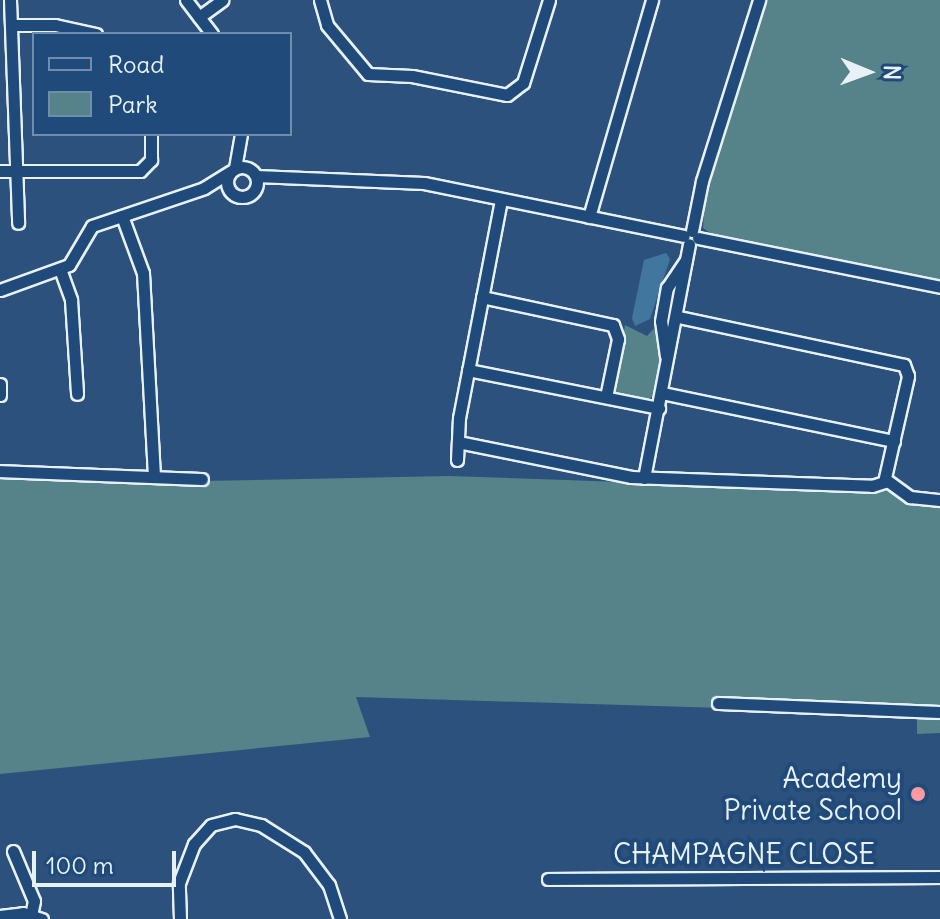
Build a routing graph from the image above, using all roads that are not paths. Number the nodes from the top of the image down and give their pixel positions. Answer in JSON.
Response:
{"nodes":[{"id":1,"x":10,"y":0,"type":"edge"},
{"id":2,"x":186,"y":0,"type":"edge"},
{"id":3,"x":222,"y":0,"type":"edge"},
{"id":4,"x":320,"y":0,"type":"edge"},
{"id":5,"x":549,"y":0,"type":"edge"},
{"id":6,"x":652,"y":0,"type":"edge"},
{"id":7,"x":759,"y":0,"type":"edge"},
{"id":8,"x":199,"y":17,"type":"junction"},
{"id":9,"x":12,"y":25,"type":"junction"},
{"id":10,"x":89,"y":32,"type":"edge"},
{"id":11,"x":210,"y":32,"type":"edge"},
{"id":12,"x":151,"y":136,"type":"edge"},
{"id":13,"x":241,"y":137,"type":"edge"},
{"id":14,"x":232,"y":170,"type":"junction"},
{"id":15,"x":0,"y":171,"type":"edge"},
{"id":16,"x":16,"y":171,"type":"junction"},
{"id":17,"x":254,"y":173,"type":"junction"},
{"id":18,"x":281,"y":180,"type":"junction"},
{"id":19,"x":204,"y":188,"type":"junction"},
{"id":20,"x":254,"y":192,"type":"junction"},
{"id":21,"x":231,"y":194,"type":"junction"},
{"id":22,"x":501,"y":199,"type":"junction"},
{"id":23,"x":122,"y":216,"type":"junction"},
{"id":24,"x":589,"y":217,"type":"junction"},
{"id":25,"x":18,"y":223,"type":"dead end"},
{"id":26,"x":691,"y":237,"type":"junction"},
{"id":27,"x":686,"y":260,"type":"junction"},
{"id":28,"x":60,"y":269,"type":"junction"},
{"id":29,"x":671,"y":277,"type":"junction"},
{"id":30,"x":684,"y":280,"type":"junction"},
{"id":31,"x":940,"y":287,"type":"edge"},
{"id":32,"x":0,"y":290,"type":"edge"},
{"id":33,"x":482,"y":297,"type":"junction"},
{"id":34,"x":678,"y":317,"type":"junction"},
{"id":35,"x":667,"y":367,"type":"junction"},
{"id":36,"x":468,"y":370,"type":"junction"},
{"id":37,"x":0,"y":384,"type":"edge"},
{"id":38,"x":662,"y":393,"type":"junction"},
{"id":39,"x":77,"y":394,"type":"dead end"},
{"id":40,"x":0,"y":395,"type":"edge"},
{"id":41,"x":606,"y":397,"type":"junction"},
{"id":42,"x":659,"y":408,"type":"junction"},
{"id":43,"x":894,"y":441,"type":"junction"},
{"id":44,"x":458,"y":442,"type":"junction"},
{"id":45,"x":457,"y":460,"type":"dead end"},
{"id":46,"x":0,"y":471,"type":"edge"},
{"id":47,"x":154,"y":476,"type":"junction"},
{"id":48,"x":644,"y":478,"type":"junction"},
{"id":49,"x":202,"y":479,"type":"dead end"},
{"id":50,"x":885,"y":479,"type":"junction"},
{"id":51,"x":940,"y":500,"type":"edge"},
{"id":52,"x":718,"y":703,"type":"dead end"},
{"id":53,"x":940,"y":712,"type":"edge"},
{"id":54,"x":13,"y":851,"type":"dead end"},
{"id":55,"x":940,"y":877,"type":"edge"},
{"id":56,"x":548,"y":879,"type":"dead end"},
{"id":57,"x":0,"y":916,"type":"edge"},
{"id":58,"x":37,"y":917,"type":"edge"},
{"id":59,"x":180,"y":919,"type":"edge"},
{"id":60,"x":340,"y":919,"type":"edge"}],
"edges":[{"from":1,"to":9,"type":"street"},
{"from":2,"to":8,"type":"street"},
{"from":3,"to":8,"type":"street"},
{"from":4,"to":5,"type":"street"},
{"from":6,"to":24,"type":"street"},
{"from":7,"to":26,"type":"street"},
{"from":8,"to":11,"type":"street"},
{"from":9,"to":10,"type":"street"},
{"from":9,"to":16,"type":"street"},
{"from":12,"to":16,"type":"street"},
{"from":13,"to":14,"type":"street"},
{"from":13,"to":17,"type":"street"},
{"from":14,"to":17,"type":"street"},
{"from":14,"to":19,"type":"street"},
{"from":14,"to":21,"type":"street"},
{"from":15,"to":16,"type":"street"},
{"from":16,"to":25,"type":"street"},
{"from":17,"to":18,"type":"street"},
{"from":17,"to":20,"type":"street"},
{"from":18,"to":20,"type":"street"},
{"from":18,"to":22,"type":"street"},
{"from":19,"to":21,"type":"street"},
{"from":19,"to":23,"type":"street"},
{"from":20,"to":21,"type":"street"},
{"from":22,"to":24,"type":"street"},
{"from":22,"to":33,"type":"street"},
{"from":23,"to":28,"type":"street"},
{"from":23,"to":47,"type":"street"},
{"from":24,"to":26,"type":"street"},
{"from":26,"to":27,"type":"street"},
{"from":26,"to":31,"type":"street"},
{"from":27,"to":29,"type":"street"},
{"from":27,"to":30,"type":"street"},
{"from":28,"to":32,"type":"street"},
{"from":28,"to":39,"type":"street"},
{"from":29,"to":30,"type":"street"},
{"from":29,"to":35,"type":"street"},
{"from":30,"to":34,"type":"street"},
{"from":33,"to":36,"type":"street"},
{"from":33,"to":41,"type":"street"},
{"from":34,"to":35,"type":"street"},
{"from":34,"to":43,"type":"street"},
{"from":35,"to":38,"type":"street"},
{"from":36,"to":41,"type":"street"},
{"from":36,"to":44,"type":"street"},
{"from":37,"to":40,"type":"street"},
{"from":38,"to":42,"type":"street"},
{"from":38,"to":43,"type":"street"},
{"from":41,"to":42,"type":"street"},
{"from":42,"to":48,"type":"street"},
{"from":43,"to":50,"type":"street"},
{"from":44,"to":45,"type":"street"},
{"from":44,"to":48,"type":"street"},
{"from":46,"to":47,"type":"street"},
{"from":47,"to":49,"type":"street"},
{"from":48,"to":50,"type":"street"},
{"from":50,"to":51,"type":"street"},
{"from":52,"to":53,"type":"street"},
{"from":54,"to":58,"type":"street"},
{"from":55,"to":56,"type":"street","name":"CHAMPAGNE CLOSE"},
{"from":57,"to":58,"type":"street"},
{"from":59,"to":60,"type":"street"}]}
